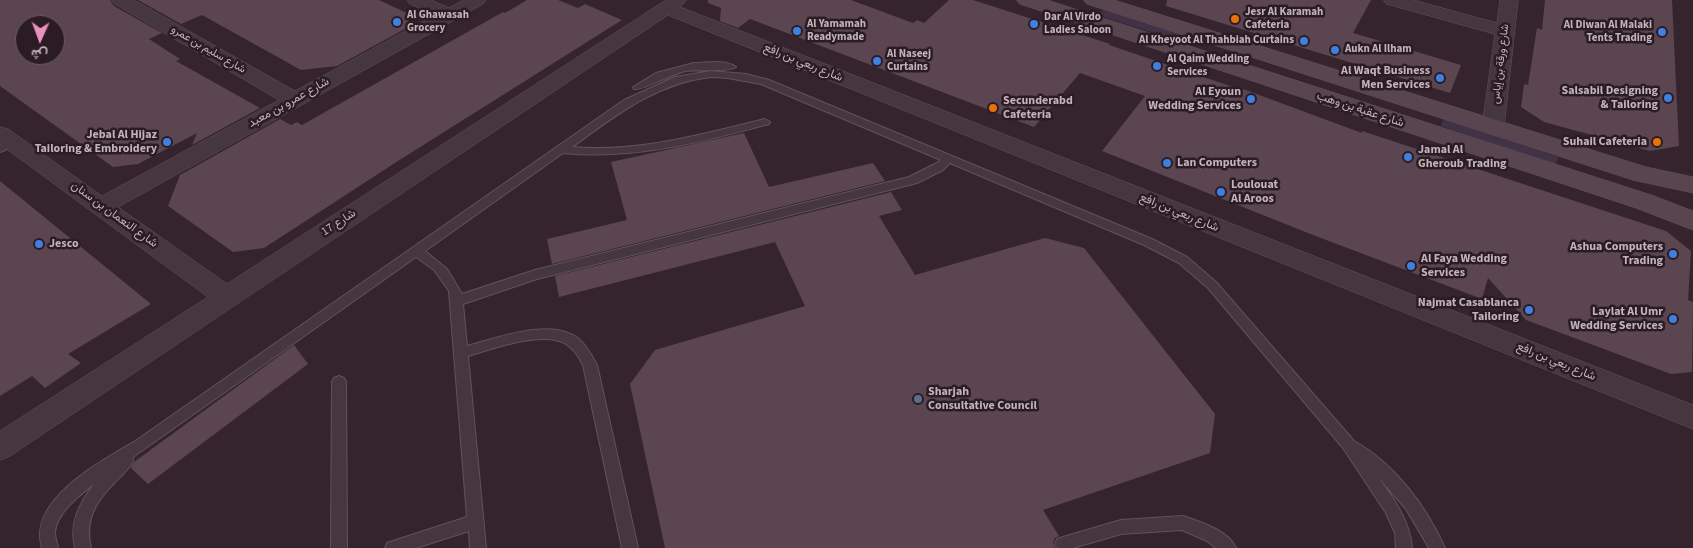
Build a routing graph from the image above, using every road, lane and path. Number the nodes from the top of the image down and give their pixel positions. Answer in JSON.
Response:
{"nodes":[{"id":1,"x":416,"y":0,"type":"edge"},
{"id":2,"x":478,"y":0,"type":"edge"},
{"id":3,"x":1027,"y":0,"type":"edge"},
{"id":4,"x":1094,"y":0,"type":"edge"},
{"id":5,"x":1393,"y":0,"type":"edge"},
{"id":6,"x":1509,"y":0,"type":"edge"},
{"id":7,"x":129,"y":2,"type":"edge"},
{"id":8,"x":672,"y":4,"type":"edge"},
{"id":9,"x":450,"y":15,"type":"junction"},
{"id":10,"x":1505,"y":31,"type":"junction"},
{"id":11,"x":1272,"y":81,"type":"junction"},
{"id":12,"x":1355,"y":83,"type":"junction"},
{"id":13,"x":295,"y":100,"type":"junction"},
{"id":14,"x":765,"y":122,"type":"dead end"},
{"id":15,"x":1493,"y":127,"type":"junction"},
{"id":16,"x":4,"y":142,"type":"edge"},
{"id":17,"x":561,"y":149,"type":"junction"},
{"id":18,"x":948,"y":158,"type":"junction"},
{"id":19,"x":1693,"y":185,"type":"edge"},
{"id":20,"x":101,"y":206,"type":"junction"},
{"id":21,"x":1693,"y":221,"type":"edge"},
{"id":22,"x":414,"y":251,"type":"junction"},
{"id":23,"x":227,"y":297,"type":"junction"},
{"id":24,"x":456,"y":301,"type":"junction"},
{"id":25,"x":460,"y":353,"type":"junction"},
{"id":26,"x":339,"y":382,"type":"dead end"},
{"id":27,"x":1693,"y":417,"type":"edge"},
{"id":28,"x":1348,"y":444,"type":"junction"},
{"id":29,"x":139,"y":446,"type":"junction"},
{"id":30,"x":0,"y":447,"type":"edge"},
{"id":31,"x":475,"y":522,"type":"junction"},
{"id":32,"x":1063,"y":544,"type":"dead end"},
{"id":33,"x":50,"y":548,"type":"edge"},
{"id":34,"x":83,"y":548,"type":"edge"},
{"id":35,"x":339,"y":548,"type":"edge"},
{"id":36,"x":393,"y":548,"type":"edge"},
{"id":37,"x":478,"y":548,"type":"edge"},
{"id":38,"x":630,"y":548,"type":"edge"},
{"id":39,"x":1228,"y":548,"type":"edge"},
{"id":40,"x":1404,"y":548,"type":"edge"},
{"id":41,"x":1437,"y":548,"type":"edge"}],
"edges":[{"from":1,"to":9,"type":"street"},
{"from":2,"to":9,"type":"street","name":"شارع عمرو بن معبد"},
{"from":3,"to":11,"type":"street","name":"شارع عقبة بن وهب"},
{"from":4,"to":12,"type":"street","name":"شارع عقبة بن وهب"},
{"from":5,"to":10,"type":"street"},
{"from":6,"to":10,"type":"street","name":"شارع ورقة بن إياس"},
{"from":7,"to":13,"type":"street","name":"شارع سليم بن عمرو"},
{"from":8,"to":23,"type":"street","name":"شارع 17"},
{"from":8,"to":27,"type":"street","name":"شارع ربعي بن رافع"},
{"from":9,"to":13,"type":"street","name":"شارع عمرو بن معبد"},
{"from":10,"to":15,"type":"street","name":"شارع ورقة بن إياس"},
{"from":11,"to":12,"type":"street"},
{"from":11,"to":21,"type":"street","name":"شارع عقبة بن وهب"},
{"from":12,"to":15,"type":"street","name":"شارع عقبة بن وهب"},
{"from":13,"to":20,"type":"street","name":"شارع عمرو بن معبد"},
{"from":14,"to":17,"type":"lane"},
{"from":15,"to":19,"type":"street","name":"شارع عقبة بن وهب"},
{"from":16,"to":20,"type":"street","name":"شارع النعمان بن سنان"},
{"from":17,"to":18,"type":"lane"},
{"from":17,"to":22,"type":"lane"},
{"from":18,"to":24,"type":"lane"},
{"from":18,"to":28,"type":"lane"},
{"from":20,"to":23,"type":"street","name":"شارع النعمان بن سنان"},
{"from":22,"to":24,"type":"lane"},
{"from":22,"to":29,"type":"lane"},
{"from":23,"to":30,"type":"street","name":"شارع 17"},
{"from":24,"to":25,"type":"lane"},
{"from":25,"to":31,"type":"lane"},
{"from":25,"to":38,"type":"lane"},
{"from":26,"to":35,"type":"lane"},
{"from":28,"to":40,"type":"lane"},
{"from":28,"to":41,"type":"lane"},
{"from":29,"to":33,"type":"lane"},
{"from":29,"to":34,"type":"lane"},
{"from":31,"to":36,"type":"lane"},
{"from":31,"to":37,"type":"lane"},
{"from":32,"to":39,"type":"lane"}]}
